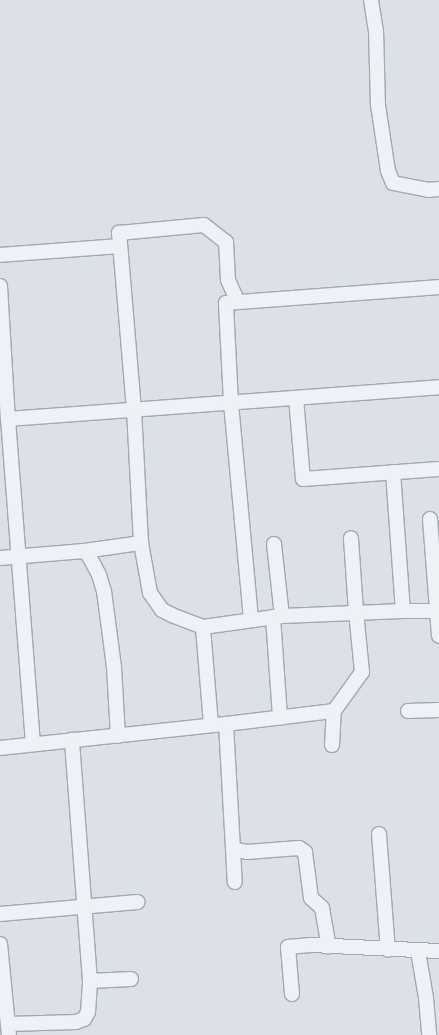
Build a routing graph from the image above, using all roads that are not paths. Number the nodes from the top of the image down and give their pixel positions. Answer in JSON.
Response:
{"nodes":[{"id":1,"x":371,"y":0,"type":"edge"},
{"id":2,"x":439,"y":189,"type":"edge"},
{"id":3,"x":120,"y":246,"type":"junction"},
{"id":4,"x":0,"y":255,"type":"edge"},
{"id":5,"x":0,"y":286,"type":"edge"},
{"id":6,"x":439,"y":287,"type":"edge"},
{"id":7,"x":238,"y":302,"type":"junction"},
{"id":8,"x":439,"y":387,"type":"edge"},
{"id":9,"x":296,"y":398,"type":"junction"},
{"id":10,"x":231,"y":403,"type":"junction"},
{"id":11,"x":134,"y":410,"type":"junction"},
{"id":12,"x":8,"y":419,"type":"junction"},
{"id":13,"x":439,"y":469,"type":"edge"},
{"id":14,"x":393,"y":472,"type":"junction"},
{"id":15,"x":430,"y":519,"type":"dead end"},
{"id":16,"x":351,"y":538,"type":"dead end"},
{"id":17,"x":140,"y":544,"type":"junction"},
{"id":18,"x":274,"y":544,"type":"dead end"},
{"id":19,"x":84,"y":551,"type":"junction"},
{"id":20,"x":18,"y":556,"type":"junction"},
{"id":21,"x":0,"y":558,"type":"edge"},
{"id":22,"x":403,"y":611,"type":"junction"},
{"id":23,"x":437,"y":611,"type":"junction"},
{"id":24,"x":356,"y":612,"type":"junction"},
{"id":25,"x":277,"y":617,"type":"junction"},
{"id":26,"x":251,"y":619,"type":"junction"},
{"id":27,"x":203,"y":627,"type":"junction"},
{"id":28,"x":439,"y":636,"type":"edge"},
{"id":29,"x":439,"y":710,"type":"edge"},
{"id":30,"x":334,"y":711,"type":"junction"},
{"id":31,"x":408,"y":711,"type":"dead end"},
{"id":32,"x":280,"y":718,"type":"junction"},
{"id":33,"x":226,"y":724,"type":"junction"},
{"id":34,"x":211,"y":725,"type":"junction"},
{"id":35,"x":118,"y":736,"type":"junction"},
{"id":36,"x":72,"y":740,"type":"junction"},
{"id":37,"x":33,"y":744,"type":"junction"},
{"id":38,"x":332,"y":745,"type":"dead end"},
{"id":39,"x":0,"y":748,"type":"edge"},
{"id":40,"x":379,"y":834,"type":"dead end"},
{"id":41,"x":233,"y":849,"type":"junction"},
{"id":42,"x":236,"y":882,"type":"dead end"},
{"id":43,"x":137,"y":902,"type":"dead end"},
{"id":44,"x":84,"y":907,"type":"junction"},
{"id":45,"x":0,"y":914,"type":"edge"},
{"id":46,"x":0,"y":944,"type":"edge"},
{"id":47,"x":329,"y":946,"type":"junction"},
{"id":48,"x":388,"y":950,"type":"junction"},
{"id":49,"x":418,"y":951,"type":"junction"},
{"id":50,"x":439,"y":951,"type":"edge"},
{"id":51,"x":131,"y":979,"type":"dead end"},
{"id":52,"x":90,"y":981,"type":"junction"},
{"id":53,"x":292,"y":994,"type":"dead end"},
{"id":54,"x":9,"y":1029,"type":"edge"},
{"id":55,"x":429,"y":1035,"type":"edge"}],
"edges":[{"from":1,"to":2,"type":"street"},
{"from":3,"to":4,"type":"street"},
{"from":3,"to":7,"type":"street"},
{"from":3,"to":11,"type":"street"},
{"from":5,"to":12,"type":"street"},
{"from":6,"to":7,"type":"street"},
{"from":7,"to":10,"type":"street"},
{"from":8,"to":9,"type":"street"},
{"from":9,"to":10,"type":"street"},
{"from":9,"to":14,"type":"street"},
{"from":10,"to":11,"type":"street"},
{"from":10,"to":26,"type":"street"},
{"from":11,"to":12,"type":"street"},
{"from":11,"to":17,"type":"street"},
{"from":12,"to":20,"type":"street"},
{"from":13,"to":14,"type":"street"},
{"from":14,"to":22,"type":"street"},
{"from":15,"to":23,"type":"street"},
{"from":16,"to":24,"type":"street"},
{"from":17,"to":19,"type":"street"},
{"from":17,"to":27,"type":"street"},
{"from":18,"to":25,"type":"street"},
{"from":19,"to":20,"type":"street"},
{"from":19,"to":35,"type":"street"},
{"from":20,"to":21,"type":"street"},
{"from":20,"to":37,"type":"street"},
{"from":22,"to":23,"type":"street"},
{"from":22,"to":24,"type":"street"},
{"from":23,"to":28,"type":"street"},
{"from":24,"to":25,"type":"street"},
{"from":24,"to":30,"type":"street"},
{"from":25,"to":26,"type":"street"},
{"from":25,"to":32,"type":"street"},
{"from":26,"to":27,"type":"street"},
{"from":27,"to":34,"type":"street"},
{"from":29,"to":31,"type":"street"},
{"from":30,"to":32,"type":"street"},
{"from":30,"to":38,"type":"street"},
{"from":32,"to":33,"type":"street"},
{"from":33,"to":34,"type":"street"},
{"from":33,"to":41,"type":"street"},
{"from":34,"to":35,"type":"street"},
{"from":35,"to":36,"type":"street"},
{"from":36,"to":37,"type":"street"},
{"from":36,"to":44,"type":"street"},
{"from":37,"to":39,"type":"street"},
{"from":40,"to":48,"type":"street"},
{"from":41,"to":42,"type":"street"},
{"from":41,"to":47,"type":"street"},
{"from":43,"to":44,"type":"street"},
{"from":44,"to":45,"type":"street"},
{"from":44,"to":52,"type":"street"},
{"from":46,"to":54,"type":"street"},
{"from":47,"to":48,"type":"street"},
{"from":47,"to":53,"type":"street"},
{"from":48,"to":49,"type":"street"},
{"from":49,"to":50,"type":"street"},
{"from":49,"to":55,"type":"street"},
{"from":51,"to":52,"type":"street"},
{"from":52,"to":54,"type":"street"}]}
